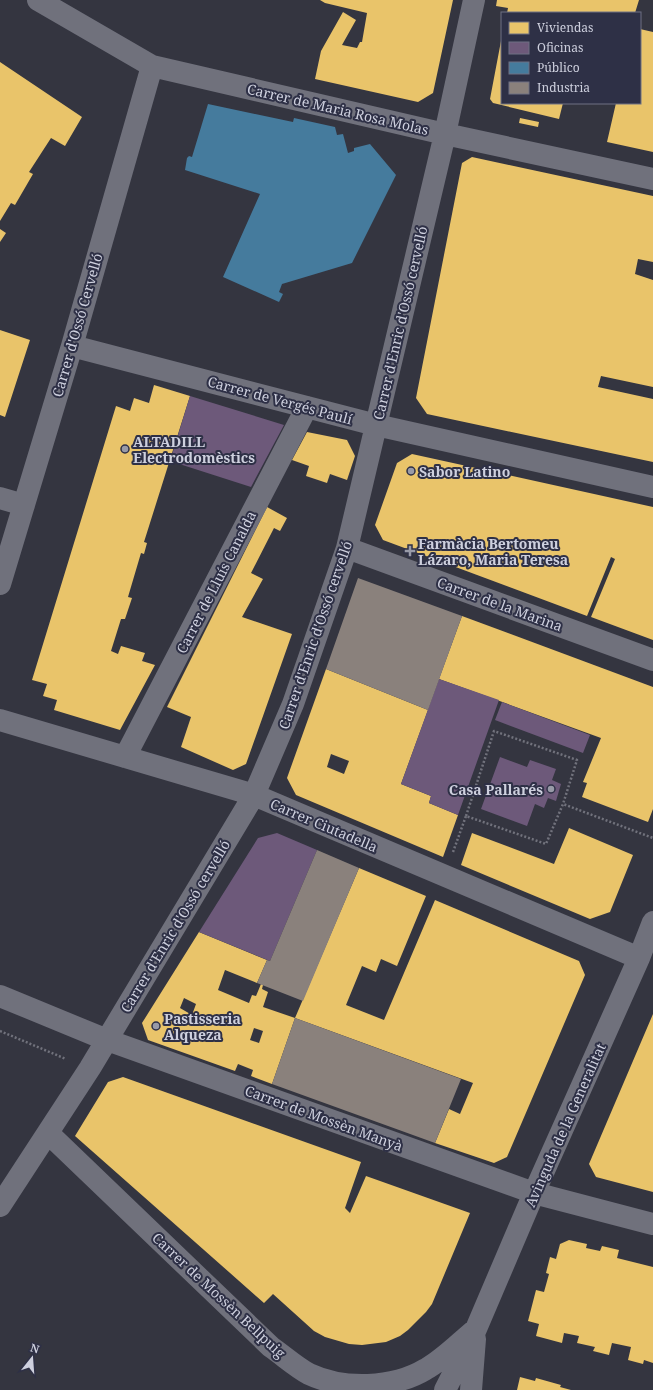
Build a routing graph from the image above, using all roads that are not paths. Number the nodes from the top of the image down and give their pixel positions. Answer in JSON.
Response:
{"nodes":[{"id":1,"x":38,"y":0,"type":"edge"},
{"id":2,"x":474,"y":0,"type":"edge"},
{"id":3,"x":152,"y":66,"type":"junction"},
{"id":4,"x":445,"y":134,"type":"junction"},
{"id":5,"x":653,"y":179,"type":"edge"},
{"id":6,"x":72,"y":346,"type":"junction"},
{"id":7,"x":307,"y":407,"type":"junction"},
{"id":8,"x":376,"y":425,"type":"junction"},
{"id":9,"x":653,"y":487,"type":"edge"},
{"id":10,"x":0,"y":498,"type":"edge"},
{"id":11,"x":24,"y":505,"type":"junction"},
{"id":12,"x":348,"y":548,"type":"junction"},
{"id":13,"x":0,"y":584,"type":"edge"},
{"id":14,"x":653,"y":660,"type":"edge"},
{"id":15,"x":0,"y":720,"type":"edge"},
{"id":16,"x":125,"y":757,"type":"junction"},
{"id":17,"x":254,"y":795,"type":"junction"},
{"id":18,"x":653,"y":922,"type":"edge"},
{"id":19,"x":639,"y":958,"type":"junction"},
{"id":20,"x":0,"y":996,"type":"edge"},
{"id":21,"x":107,"y":1040,"type":"junction"},
{"id":22,"x":48,"y":1133,"type":"junction"},
{"id":23,"x":534,"y":1193,"type":"junction"},
{"id":24,"x":0,"y":1206,"type":"edge"},
{"id":25,"x":653,"y":1224,"type":"edge"},
{"id":26,"x":476,"y":1329,"type":"junction"},
{"id":27,"x":445,"y":1390,"type":"edge"},
{"id":28,"x":471,"y":1390,"type":"edge"}],
"edges":[{"from":1,"to":3,"type":"street","name":"Carrer de Maria Rosa Molas"},
{"from":2,"to":4,"type":"street","name":"Carrer d'Enric d'Ossó cervelló"},
{"from":3,"to":4,"type":"street","name":"Carrer de Maria Rosa Molas"},
{"from":3,"to":6,"type":"street","name":"Carrer d'Ossó Cervelló"},
{"from":4,"to":5,"type":"street","name":"Carrer de Maria Rosa Molas"},
{"from":4,"to":8,"type":"street","name":"Carrer d'Enric d'Ossó cervelló"},
{"from":6,"to":7,"type":"street","name":"Carrer de Vergés Paulí"},
{"from":6,"to":11,"type":"street","name":"Carrer d'Ossó Cervelló"},
{"from":7,"to":8,"type":"street","name":"Carrer de Vergés Paulí"},
{"from":7,"to":16,"type":"street","name":"Carrer de Lluís Canalda"},
{"from":8,"to":9,"type":"street","name":"Carrer de Vergés Paulí"},
{"from":8,"to":12,"type":"street","name":"Carrer d'Enric d'Ossó cervelló"},
{"from":10,"to":11,"type":"street"},
{"from":11,"to":13,"type":"street","name":"Carrer d'Ossó Cervelló"},
{"from":12,"to":14,"type":"street","name":"Carrer de la Marina"},
{"from":12,"to":17,"type":"street","name":"Carrer d'Enric d'Ossó cervelló"},
{"from":15,"to":16,"type":"street","name":"Carrer Ciutadella"},
{"from":16,"to":17,"type":"street","name":"Carrer Ciutadella"},
{"from":17,"to":19,"type":"street","name":"Carrer Ciutadella"},
{"from":17,"to":21,"type":"street","name":"Carrer d'Enric d'Ossó cervelló"},
{"from":18,"to":19,"type":"street","name":"Avinguda de la Generalitat"},
{"from":19,"to":23,"type":"street","name":"Avinguda de la Generalitat"},
{"from":20,"to":21,"type":"street","name":"Carrer de Mossèn Manyà"},
{"from":21,"to":22,"type":"street","name":"Carrer d'Enric d'Ossó cervelló"},
{"from":21,"to":23,"type":"street","name":"Carrer de Mossèn Manyà"},
{"from":22,"to":24,"type":"street","name":"Carrer d'Enric d'Ossó cervelló"},
{"from":22,"to":26,"type":"street","name":"Carrer de Mossèn Bellpuig"},
{"from":23,"to":25,"type":"street","name":"Carrer de Mossèn Manyà"},
{"from":23,"to":26,"type":"street","name":"Avinguda de la Generalitat"},
{"from":26,"to":27,"type":"street"},
{"from":26,"to":28,"type":"street"}]}
